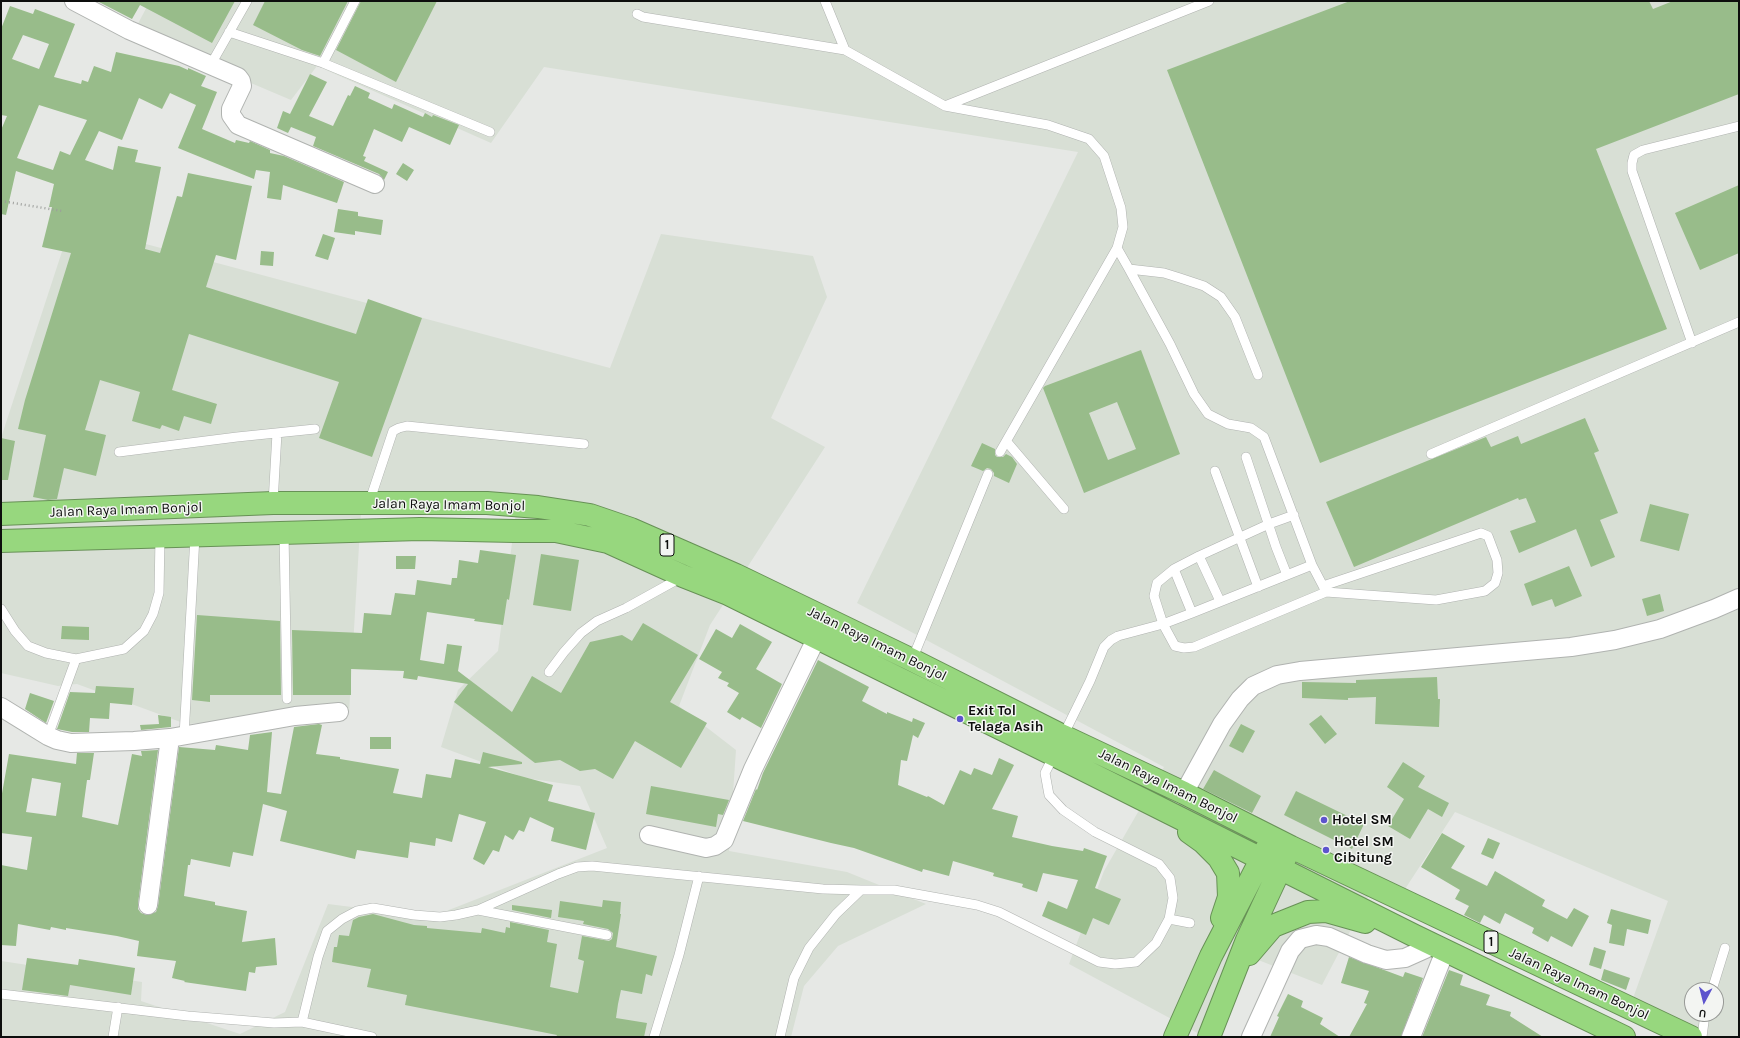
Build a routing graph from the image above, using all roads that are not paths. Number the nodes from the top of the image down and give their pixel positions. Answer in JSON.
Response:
{"nodes":[{"id":1,"x":74,"y":1,"type":"edge"},
{"id":2,"x":248,"y":1,"type":"edge"},
{"id":3,"x":355,"y":1,"type":"edge"},
{"id":4,"x":825,"y":1,"type":"edge"},
{"id":5,"x":1209,"y":1,"type":"edge"},
{"id":6,"x":637,"y":14,"type":"dead end"},
{"id":7,"x":229,"y":32,"type":"junction"},
{"id":8,"x":845,"y":50,"type":"junction"},
{"id":9,"x":214,"y":59,"type":"dead end"},
{"id":10,"x":323,"y":63,"type":"junction"},
{"id":11,"x":945,"y":106,"type":"junction"},
{"id":12,"x":1739,"y":126,"type":"edge"},
{"id":13,"x":490,"y":132,"type":"dead end"},
{"id":14,"x":375,"y":184,"type":"dead end"},
{"id":15,"x":1117,"y":248,"type":"junction"},
{"id":16,"x":1129,"y":269,"type":"junction"},
{"id":17,"x":1739,"y":322,"type":"edge"},
{"id":18,"x":1692,"y":343,"type":"junction"},
{"id":19,"x":1258,"y":375,"type":"dead end"},
{"id":20,"x":315,"y":429,"type":"dead end"},
{"id":21,"x":277,"y":433,"type":"junction"},
{"id":22,"x":1007,"y":442,"type":"junction"},
{"id":23,"x":584,"y":444,"type":"dead end"},
{"id":24,"x":119,"y":452,"type":"dead end"},
{"id":25,"x":1000,"y":452,"type":"dead end"},
{"id":26,"x":1431,"y":454,"type":"dead end"},
{"id":27,"x":1246,"y":458,"type":"dead end"},
{"id":28,"x":1214,"y":471,"type":"dead end"},
{"id":29,"x":988,"y":474,"type":"dead end"},
{"id":30,"x":273,"y":503,"type":"junction"},
{"id":31,"x":369,"y":504,"type":"junction"},
{"id":32,"x":1064,"y":509,"type":"dead end"},
{"id":33,"x":1,"y":514,"type":"edge"},
{"id":34,"x":1294,"y":515,"type":"junction"},
{"id":35,"x":1269,"y":524,"type":"junction"},
{"id":36,"x":284,"y":534,"type":"junction"},
{"id":37,"x":195,"y":536,"type":"junction"},
{"id":38,"x":160,"y":537,"type":"junction"},
{"id":39,"x":1239,"y":538,"type":"junction"},
{"id":40,"x":1,"y":541,"type":"edge"},
{"id":41,"x":1199,"y":556,"type":"junction"},
{"id":42,"x":1312,"y":565,"type":"junction"},
{"id":43,"x":1174,"y":569,"type":"junction"},
{"id":44,"x":1287,"y":575,"type":"junction"},
{"id":45,"x":684,"y":576,"type":"junction"},
{"id":46,"x":1258,"y":587,"type":"junction"},
{"id":47,"x":1325,"y":589,"type":"junction"},
{"id":48,"x":1739,"y":598,"type":"edge"},
{"id":49,"x":1220,"y":601,"type":"junction"},
{"id":50,"x":1,"y":609,"type":"edge"},
{"id":51,"x":1192,"y":613,"type":"junction"},
{"id":52,"x":1163,"y":624,"type":"junction"},
{"id":53,"x":816,"y":639,"type":"junction"},
{"id":54,"x":76,"y":659,"type":"junction"},
{"id":55,"x":912,"y":660,"type":"junction"},
{"id":56,"x":549,"y":672,"type":"dead end"},
{"id":57,"x":286,"y":700,"type":"dead end"},
{"id":58,"x":1,"y":707,"type":"edge"},
{"id":59,"x":339,"y":712,"type":"dead end"},
{"id":60,"x":48,"y":736,"type":"junction"},
{"id":61,"x":177,"y":737,"type":"junction"},
{"id":62,"x":1058,"y":746,"type":"junction"},
{"id":63,"x":1184,"y":793,"type":"junction"},
{"id":64,"x":1145,"y":800,"type":"junction"},
{"id":65,"x":649,"y":835,"type":"dead end"},
{"id":66,"x":1282,"y":842,"type":"junction"},
{"id":67,"x":1271,"y":864,"type":"junction"},
{"id":68,"x":699,"y":876,"type":"junction"},
{"id":69,"x":861,"y":890,"type":"junction"},
{"id":70,"x":148,"y":906,"type":"dead end"},
{"id":71,"x":478,"y":910,"type":"junction"},
{"id":72,"x":1169,"y":919,"type":"junction"},
{"id":73,"x":1190,"y":923,"type":"dead end"},
{"id":74,"x":607,"y":935,"type":"dead end"},
{"id":75,"x":1431,"y":944,"type":"junction"},
{"id":76,"x":1725,"y":948,"type":"dead end"},
{"id":77,"x":1211,"y":956,"type":"junction"},
{"id":78,"x":1234,"y":970,"type":"junction"},
{"id":79,"x":1714,"y":982,"type":"edge"},
{"id":80,"x":1,"y":994,"type":"edge"},
{"id":81,"x":118,"y":1007,"type":"junction"},
{"id":82,"x":302,"y":1022,"type":"junction"},
{"id":83,"x":1704,"y":1022,"type":"edge"},
{"id":84,"x":113,"y":1037,"type":"edge"},
{"id":85,"x":372,"y":1037,"type":"edge"},
{"id":86,"x":654,"y":1037,"type":"edge"},
{"id":87,"x":780,"y":1037,"type":"edge"},
{"id":88,"x":1176,"y":1037,"type":"edge"},
{"id":89,"x":1209,"y":1037,"type":"edge"},
{"id":90,"x":1251,"y":1037,"type":"edge"},
{"id":91,"x":1412,"y":1037,"type":"edge"},
{"id":92,"x":1624,"y":1037,"type":"edge"},
{"id":93,"x":1691,"y":1037,"type":"edge"},
{"id":94,"x":1702,"y":1037,"type":"edge"}],
"edges":[{"from":1,"to":14,"type":"street"},
{"from":2,"to":7,"type":"lane"},
{"from":3,"to":10,"type":"lane"},
{"from":4,"to":8,"type":"lane"},
{"from":5,"to":11,"type":"lane"},
{"from":6,"to":8,"type":"lane"},
{"from":7,"to":9,"type":"lane"},
{"from":7,"to":10,"type":"lane"},
{"from":8,"to":11,"type":"lane"},
{"from":10,"to":13,"type":"lane"},
{"from":11,"to":15,"type":"lane"},
{"from":12,"to":18,"type":"lane"},
{"from":15,"to":16,"type":"lane"},
{"from":15,"to":22,"type":"lane"},
{"from":16,"to":19,"type":"lane"},
{"from":16,"to":34,"type":"lane"},
{"from":17,"to":18,"type":"lane"},
{"from":18,"to":26,"type":"lane"},
{"from":20,"to":21,"type":"lane"},
{"from":21,"to":24,"type":"lane"},
{"from":21,"to":30,"type":"lane"},
{"from":22,"to":25,"type":"lane"},
{"from":22,"to":32,"type":"lane"},
{"from":23,"to":31,"type":"lane"},
{"from":27,"to":35,"type":"lane"},
{"from":28,"to":39,"type":"lane"},
{"from":29,"to":55,"type":"lane"},
{"from":30,"to":31,"type":"highway","name":"Jalan Raya Imam Bonjol","number":"1"},
{"from":30,"to":33,"type":"highway","name":"Jalan Raya Imam Bonjol","number":"1"},
{"from":31,"to":55,"type":"highway","name":"Jalan Raya Imam Bonjol","number":"1"},
{"from":34,"to":35,"type":"lane"},
{"from":34,"to":42,"type":"lane"},
{"from":35,"to":39,"type":"lane"},
{"from":35,"to":44,"type":"lane"},
{"from":36,"to":37,"type":"highway","name":"Jalan Raya Imam Bonjol","number":"1"},
{"from":36,"to":45,"type":"highway","name":"Jalan Raya Imam Bonjol","number":"1"},
{"from":36,"to":57,"type":"lane"},
{"from":37,"to":38,"type":"highway","name":"Jalan Raya Imam Bonjol","number":"1"},
{"from":37,"to":61,"type":"lane"},
{"from":38,"to":40,"type":"highway","name":"Jalan Raya Imam Bonjol","number":"1"},
{"from":38,"to":54,"type":"lane"},
{"from":39,"to":41,"type":"lane"},
{"from":39,"to":46,"type":"lane"},
{"from":41,"to":43,"type":"lane"},
{"from":41,"to":49,"type":"lane"},
{"from":42,"to":44,"type":"lane"},
{"from":42,"to":47,"type":"lane"},
{"from":43,"to":51,"type":"lane"},
{"from":43,"to":52,"type":"lane"},
{"from":44,"to":46,"type":"lane"},
{"from":45,"to":53,"type":"highway","name":"Jalan Raya Imam Bonjol","number":"1"},
{"from":45,"to":56,"type":"lane"},
{"from":46,"to":49,"type":"lane"},
{"from":47,"to":47,"type":"lane"},
{"from":47,"to":52,"type":"lane"},
{"from":48,"to":63,"type":"street"},
{"from":49,"to":51,"type":"lane"},
{"from":50,"to":54,"type":"lane"},
{"from":51,"to":52,"type":"lane"},
{"from":52,"to":62,"type":"lane"},
{"from":53,"to":62,"type":"highway","name":"Jalan Raya Imam Bonjol","number":"1"},
{"from":53,"to":65,"type":"street"},
{"from":54,"to":60,"type":"lane"},
{"from":55,"to":62,"type":"highway","name":"Jalan Raya Imam Bonjol","number":"1"},
{"from":58,"to":60,"type":"street"},
{"from":59,"to":61,"type":"street"},
{"from":60,"to":61,"type":"street"},
{"from":61,"to":70,"type":"street"},
{"from":62,"to":63,"type":"highway","name":"Jalan Raya Imam Bonjol","number":"1"},
{"from":62,"to":64,"type":"highway","name":"Jalan Raya Imam Bonjol","number":"1"},
{"from":62,"to":72,"type":"lane"},
{"from":63,"to":66,"type":"highway","name":"Jalan Raya Imam Bonjol","number":"1"},
{"from":64,"to":67,"type":"highway","name":"Jalan Raya Imam Bonjol","number":"1"},
{"from":64,"to":77,"type":"highway"},
{"from":66,"to":67,"type":"highway"},
{"from":66,"to":93,"type":"highway","name":"Jalan Raya Imam Bonjol","number":"1"},
{"from":67,"to":75,"type":"highway","name":"Jalan Raya Imam Bonjol","number":"1"},
{"from":67,"to":77,"type":"highway"},
{"from":67,"to":78,"type":"highway"},
{"from":68,"to":69,"type":"lane"},
{"from":68,"to":71,"type":"lane"},
{"from":68,"to":86,"type":"lane"},
{"from":69,"to":72,"type":"lane"},
{"from":69,"to":87,"type":"lane"},
{"from":71,"to":74,"type":"lane"},
{"from":71,"to":82,"type":"lane"},
{"from":72,"to":73,"type":"lane"},
{"from":75,"to":78,"type":"highway"},
{"from":75,"to":90,"type":"street"},
{"from":75,"to":91,"type":"street"},
{"from":75,"to":92,"type":"highway","name":"Jalan Raya Imam Bonjol","number":"1"},
{"from":76,"to":79,"type":"lane"},
{"from":77,"to":88,"type":"highway"},
{"from":78,"to":89,"type":"highway"},
{"from":80,"to":81,"type":"lane"},
{"from":81,"to":82,"type":"lane"},
{"from":81,"to":84,"type":"lane"},
{"from":82,"to":85,"type":"lane"},
{"from":83,"to":94,"type":"lane"}]}
